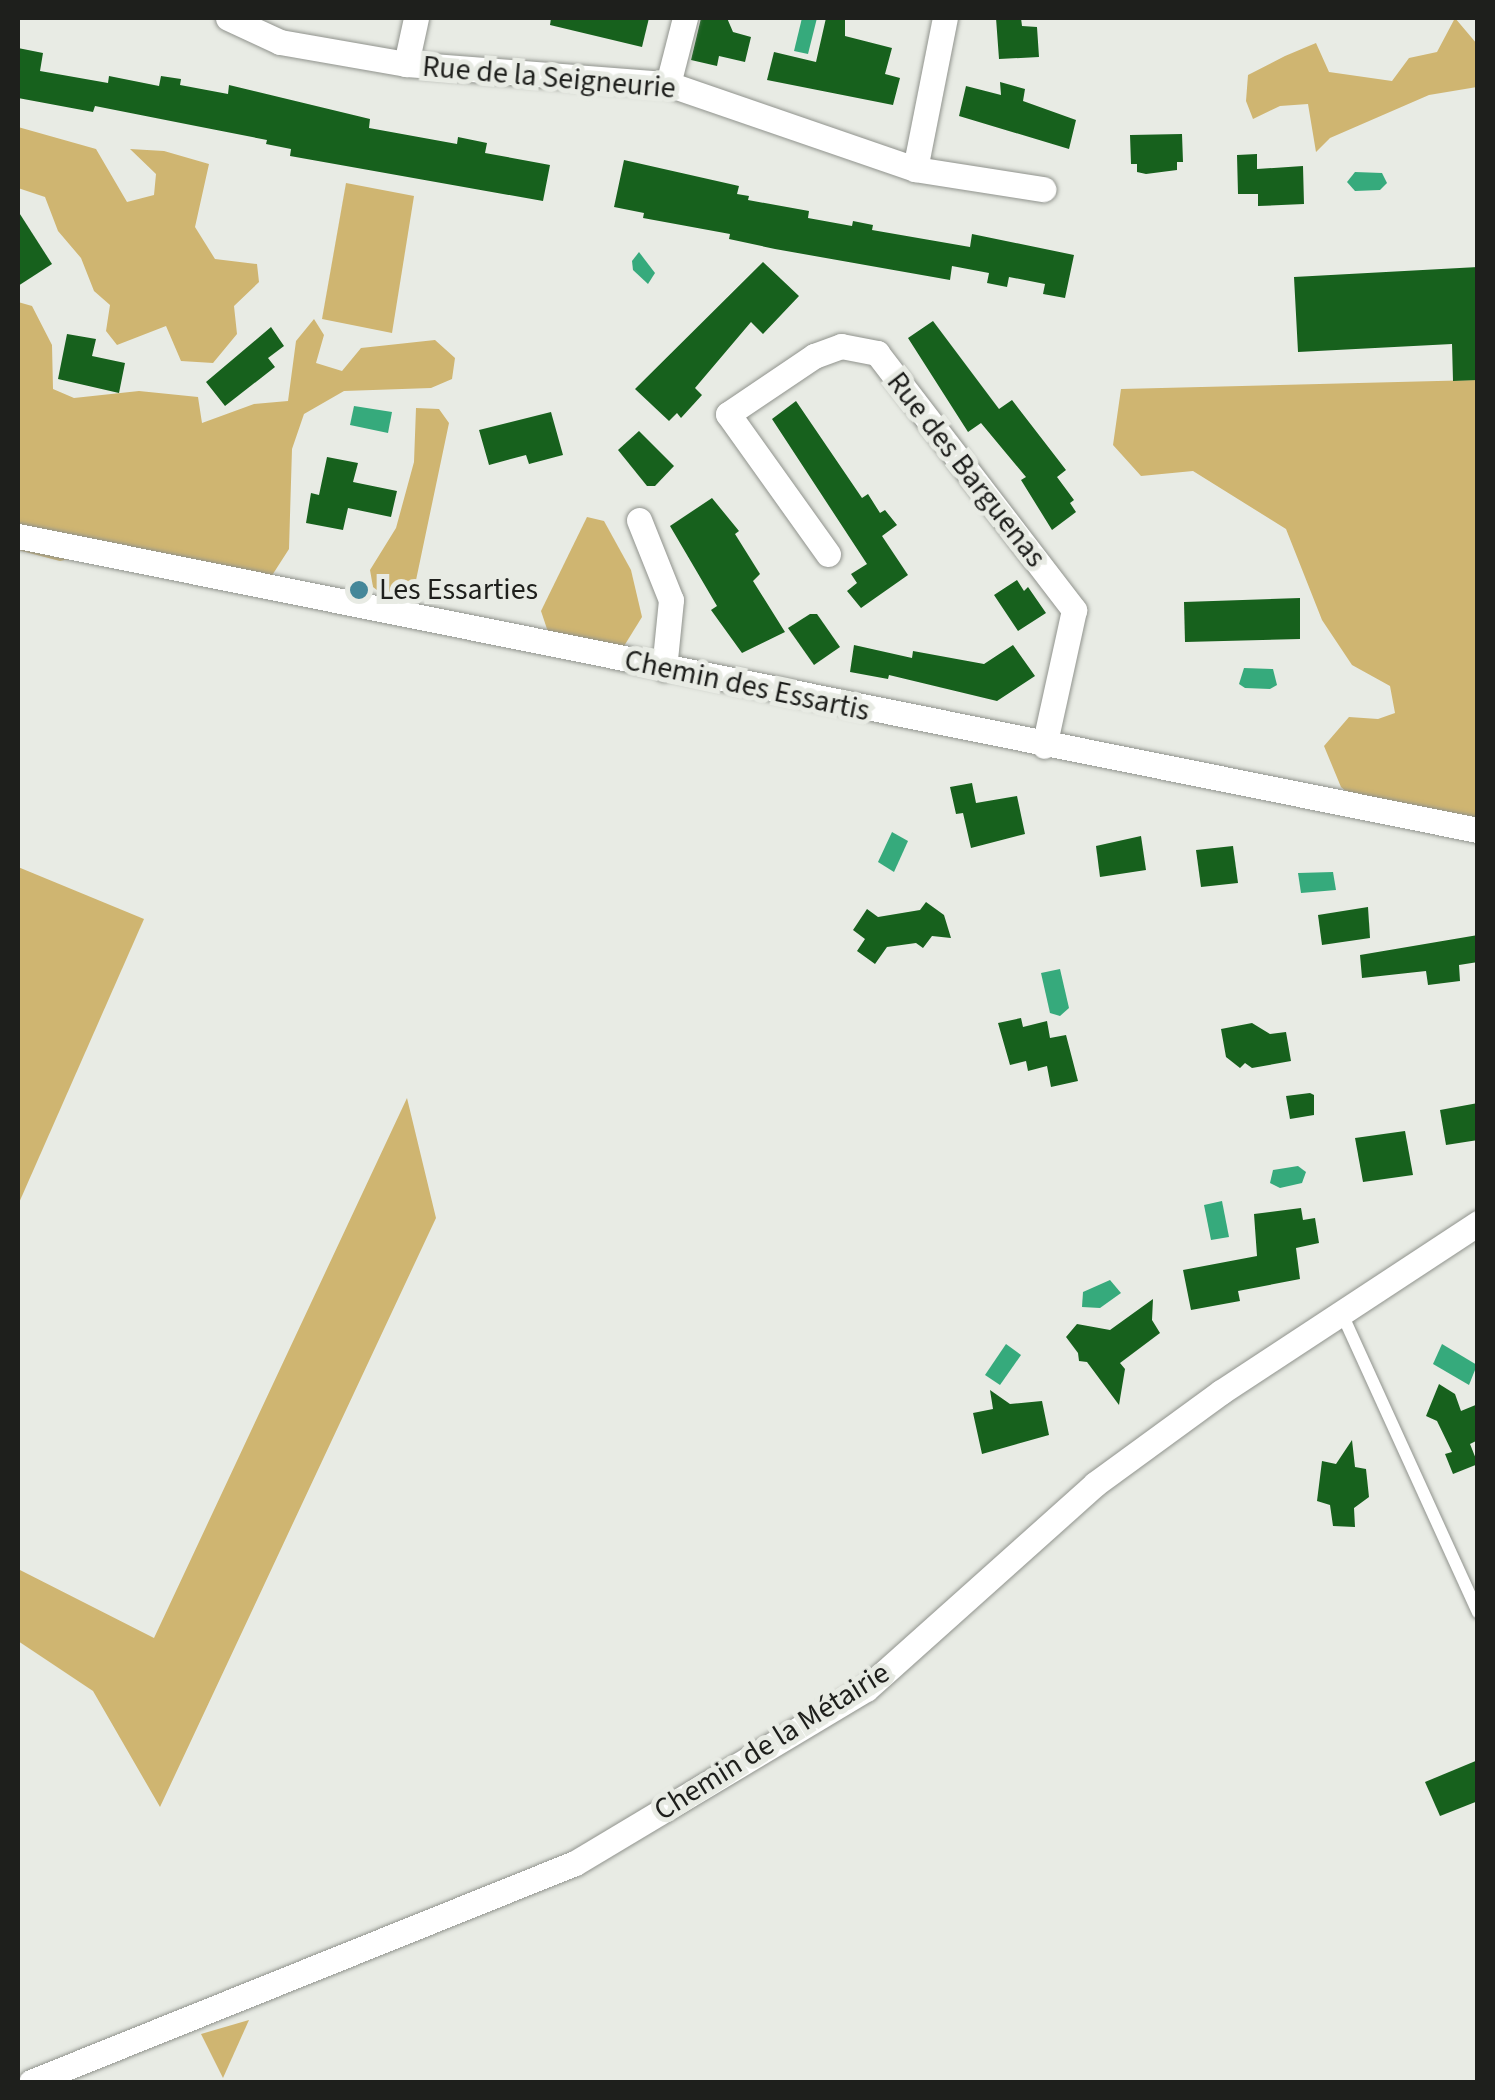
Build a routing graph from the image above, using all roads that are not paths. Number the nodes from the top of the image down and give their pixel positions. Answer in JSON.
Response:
{"nodes":[{"id":1,"x":228,"y":18,"type":"edge"},
{"id":2,"x":416,"y":18,"type":"edge"},
{"id":3,"x":685,"y":18,"type":"edge"},
{"id":4,"x":946,"y":18,"type":"edge"},
{"id":5,"x":406,"y":64,"type":"junction"},
{"id":6,"x":668,"y":84,"type":"junction"},
{"id":7,"x":915,"y":169,"type":"junction"},
{"id":8,"x":1043,"y":189,"type":"dead end"},
{"id":9,"x":640,"y":520,"type":"dead end"},
{"id":10,"x":18,"y":536,"type":"edge"},
{"id":11,"x":828,"y":554,"type":"dead end"},
{"id":12,"x":664,"y":669,"type":"junction"},
{"id":13,"x":1044,"y":746,"type":"junction"},
{"id":14,"x":1478,"y":830,"type":"edge"},
{"id":15,"x":1478,"y":1223,"type":"edge"},
{"id":16,"x":1342,"y":1314,"type":"junction"},
{"id":17,"x":1478,"y":1613,"type":"edge"},
{"id":18,"x":31,"y":2082,"type":"edge"}],
"edges":[{"from":1,"to":5,"type":"street","name":"Rue de la Seigneurie"},
{"from":2,"to":5,"type":"street"},
{"from":3,"to":6,"type":"street"},
{"from":4,"to":7,"type":"street"},
{"from":5,"to":6,"type":"street","name":"Rue de la Seigneurie"},
{"from":6,"to":7,"type":"street","name":"Rue de la Seigneurie"},
{"from":7,"to":8,"type":"street","name":"Rue de la Seigneurie"},
{"from":9,"to":12,"type":"street"},
{"from":10,"to":12,"type":"street","name":"Chemin des Essartis"},
{"from":11,"to":13,"type":"street","name":"Rue des Barguenas"},
{"from":12,"to":13,"type":"street","name":"Chemin des Essartis"},
{"from":13,"to":14,"type":"street","name":"Chemin des Essartis"},
{"from":15,"to":16,"type":"street","name":"Chemin de la Métairie"},
{"from":16,"to":17,"type":"lane"},
{"from":16,"to":18,"type":"street","name":"Chemin de la Métairie"}]}
